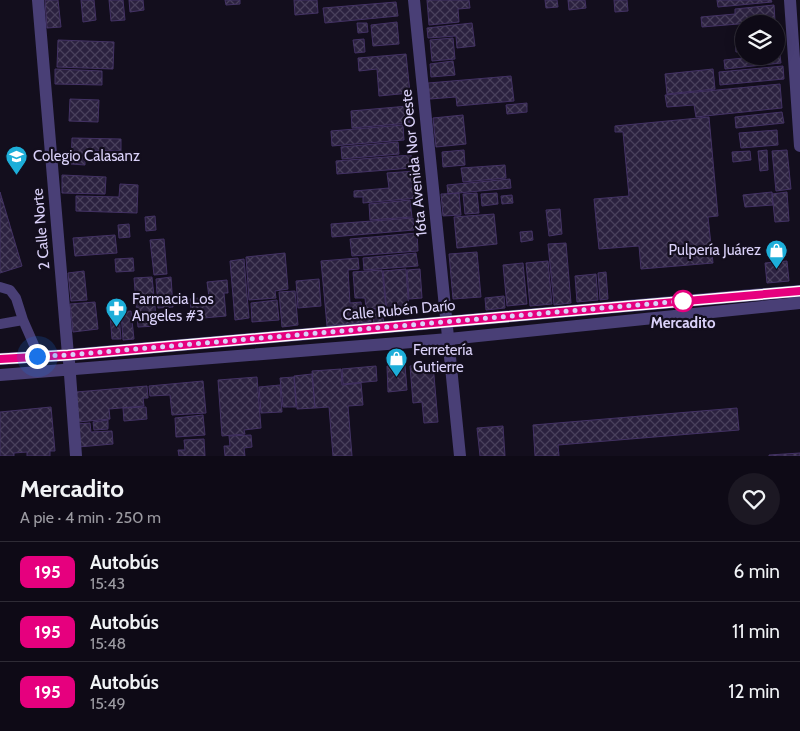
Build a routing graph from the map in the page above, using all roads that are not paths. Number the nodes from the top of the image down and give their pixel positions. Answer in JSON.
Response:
{"nodes":[{"id":1,"x":38,"y":0,"type":"edge"},
{"id":2,"x":414,"y":0,"type":"edge"},
{"id":3,"x":790,"y":0,"type":"edge"},
{"id":4,"x":800,"y":146,"type":"edge"},
{"id":5,"x":0,"y":287,"type":"edge"},
{"id":6,"x":800,"y":291,"type":"edge"},
{"id":7,"x":800,"y":302,"type":"edge"},
{"id":8,"x":23,"y":320,"type":"junction"},
{"id":9,"x":446,"y":322,"type":"junction"},
{"id":10,"x":0,"y":324,"type":"edge"},
{"id":11,"x":449,"y":339,"type":"junction"},
{"id":12,"x":205,"y":343,"type":"junction"},
{"id":13,"x":68,"y":355,"type":"junction"},
{"id":14,"x":37,"y":356,"type":"junction"},
{"id":15,"x":209,"y":358,"type":"junction"},
{"id":16,"x":0,"y":359,"type":"edge"},
{"id":17,"x":70,"y":369,"type":"junction"},
{"id":18,"x":0,"y":375,"type":"edge"},
{"id":19,"x":76,"y":456,"type":"edge"},
{"id":20,"x":460,"y":456,"type":"edge"}],
"edges":[{"from":1,"to":13,"type":"street","name":"2 Calle Norte"},
{"from":2,"to":9,"type":"street","name":"16ta Avenida Nor Oeste"},
{"from":3,"to":4,"type":"street"},
{"from":5,"to":8,"type":"lane"},
{"from":6,"to":9,"type":"street","name":"Calle Rubén Darío"},
{"from":7,"to":11,"type":"street"},
{"from":8,"to":10,"type":"lane"},
{"from":8,"to":14,"type":"lane"},
{"from":9,"to":11,"type":"street","name":"16ta Avenida Nor Oeste"},
{"from":9,"to":12,"type":"street","name":"Calle Rubén Darío"},
{"from":11,"to":15,"type":"street"},
{"from":11,"to":20,"type":"street","name":"16ta Avenida Nor Oeste"},
{"from":12,"to":13,"type":"street","name":"Calle Rubén Darío"},
{"from":12,"to":15,"type":"street"},
{"from":13,"to":14,"type":"street","name":"Calle Rubén Darío"},
{"from":13,"to":17,"type":"street","name":"2 Calle Norte"},
{"from":14,"to":16,"type":"street","name":"Calle Rubén Darío"},
{"from":15,"to":17,"type":"street"},
{"from":17,"to":18,"type":"street"},
{"from":17,"to":19,"type":"street","name":"2 Calle Norte"}]}
